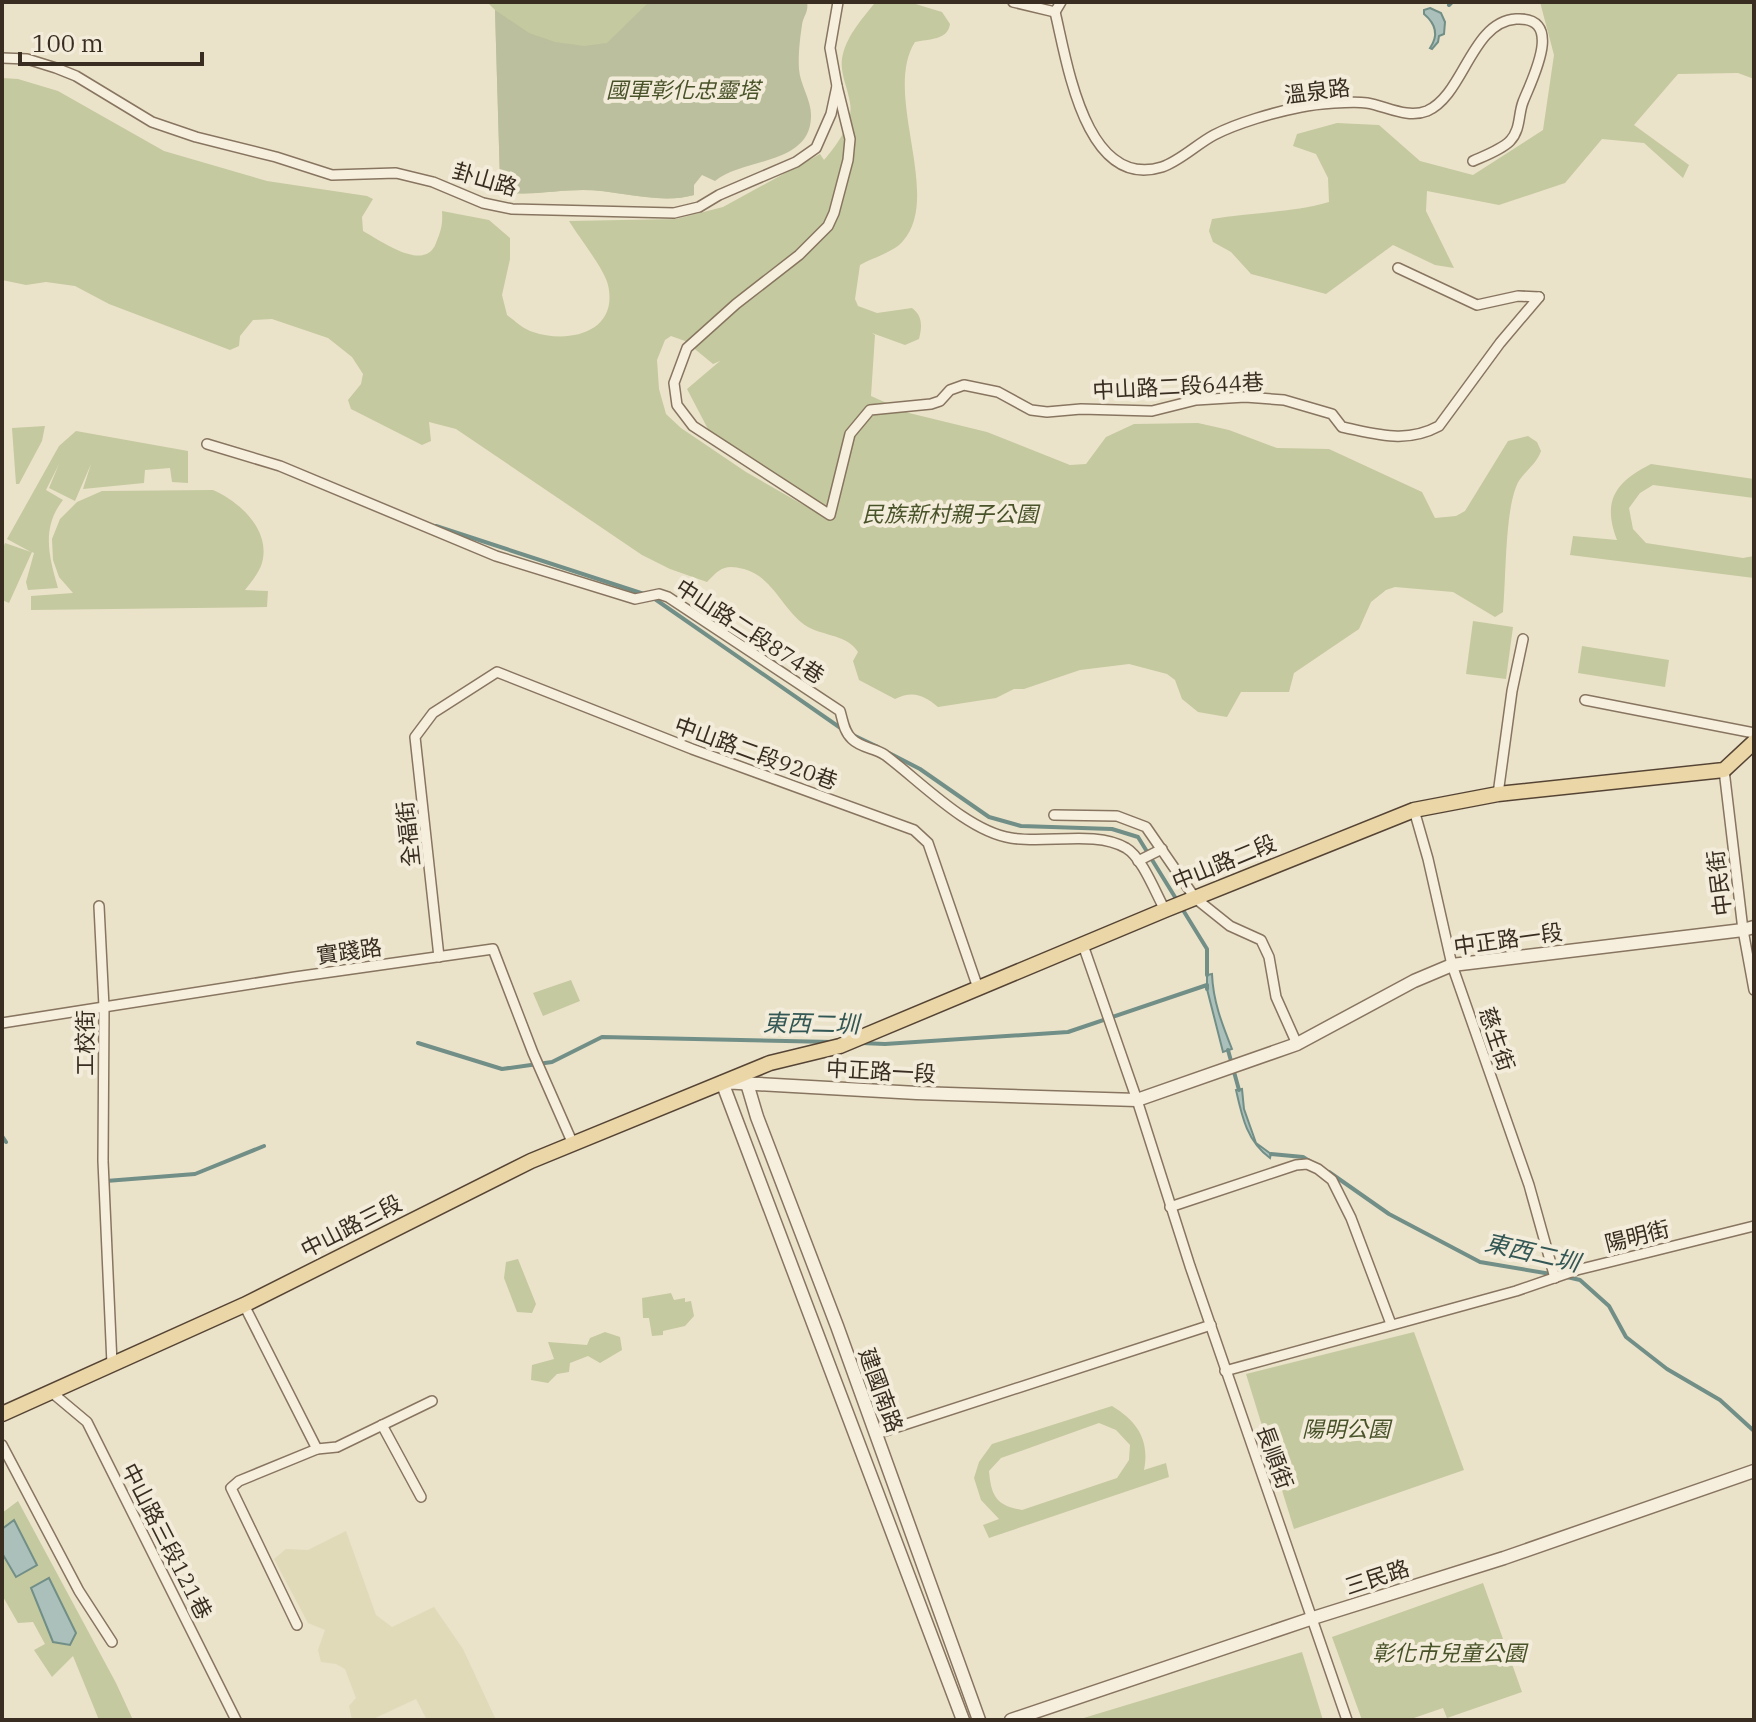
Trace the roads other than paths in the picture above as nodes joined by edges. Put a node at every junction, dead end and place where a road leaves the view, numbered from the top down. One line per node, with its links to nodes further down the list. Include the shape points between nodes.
1 (838, 2): 6 (street, 卦山路, via 830,48)
2 (1013, 2): 4 (street)
3 (1061, 2): 4 (street)
4 (1055, 12): 7 (street, 溫泉路, via 1081,114 1102,148 1116,162 1135,169 1162,167 1215,134 1302,107 1366,103 1404,113 1424,112 1441,102 1487,34 1517,19 1533,23 1542,34 1543,50 1521,108 1520,125 1509,142)
5 (2, 58): 6 (street, 卦山路, via 27,59 76,76 152,122 196,137 332,175 396,173 512,209 674,213 699,207 816,148)
6 (837, 86): 8 (street, 中山路二段644巷, via 850,139 828,226 687,348 674,383 677,405 693,426 830,515 850,434 870,410 931,404 964,385 1047,412 1152,411 1196,400 1245,397 1284,400 1332,414 1342,427 1393,438 1426,433 1439,426 1539,297 1477,305)
7 (1473, 161)
8 (1398, 268)
9 (207, 444): 20 (street, 中山路二段874巷, via 280,466 496,556 623,596 668,597 832,705 852,739 881,752 932,795 992,833 1114,843)
10 (1523, 639): 16 (street)
11 (1585, 700): 13 (street)
12 (433, 713): 26 (street, 全福街, via 415,737); 28 (street, 中山路二段920巷, via 497,672 914,830 928,843)
13 (1754, 733)
14 (1754, 742): 15 (main road)
15 (1724, 770): 16 (main road, 中山路二段); 24 (street, 中民街)
16 (1498, 794): 17 (main road, 中山路二段)
17 (1414, 810): 21 (main road, 中山路二段); 27 (street, 慈生街)
18 (1054, 815): 19 (street, via 1117,816 1146,827)
19 (1162, 849): 20 (street); 21 (street)
20 (1138, 861): 23 (street)
21 (1192, 900): 23 (main road, 中山路二段); 32 (street, via 1261,940 1276,997)
22 (99, 906): 30 (street, 工校街)
23 (1169, 908): 25 (main road, 中山路二段)
24 (1748, 928): 27 (street, 中正路一段); 29 (street, 中民街)
25 (1083, 945): 28 (main road, 中山路二段); 35 (street, 長順街)
26 (439, 957): 30 (street, 實踐路); 36 (street, 實踐路, via 493,949)
27 (1452, 965): 32 (street, 中正路一段); 39 (street, 慈生街, via 1529,1185)
28 (978, 988): 33 (main road, 中山路二段, via 840,1046 770,1063)
29 (1754, 990)
30 (104, 1007): 31 (street, 實踐路); 43 (street, 工校街)
31 (2, 1023)
32 (1297, 1044): 35 (street, 中正路一段)
33 (746, 1080): 34 (main road, 中山路二段); 35 (street, 中正路一段); 49 (street, 建國南路)
34 (722, 1082): 36 (main road, 中山路三段); 58 (street, 建國南路)
35 (1137, 1100): 37 (street, 長順街)
36 (573, 1144): 40 (main road, 中山路三段)
37 (1170, 1207): 41 (street, via 1307,1164 1318,1169 1332,1180 1351,1218); 42 (street, 長順街)
38 (1754, 1226): 39 (street, 陽明街)
39 (1555, 1278): 41 (street, 陽明街)
40 (244, 1305): 43 (main road, 中山路三段); 51 (street)
41 (1391, 1324): 44 (street, 陽明街)
42 (1211, 1325): 44 (street, 長順街); 49 (street)
43 (112, 1364): 45 (main road, 中山路三段)
44 (1225, 1371): 54 (street, 長順街)
45 (50, 1391): 47 (main road, 中山路三段); 57 (street, 中山路三段121巷, via 87,1422)
46 (432, 1401): 48 (street)
47 (2, 1414)
48 (382, 1425): 51 (street, via 337,1447); 53 (street)
49 (876, 1434): 59 (street, 建國南路)
50 (2, 1445): 56 (street)
51 (317, 1449): 55 (street, via 231,1488)
52 (1754, 1471): 54 (street, 三民路)
53 (421, 1497)
54 (1313, 1618): 60 (street, 三民路); 61 (street, 長順街)
55 (297, 1625)
56 (112, 1642)
57 (236, 1720)
58 (963, 1720)
59 (979, 1720)
60 (1011, 1720)
61 (1347, 1720)

